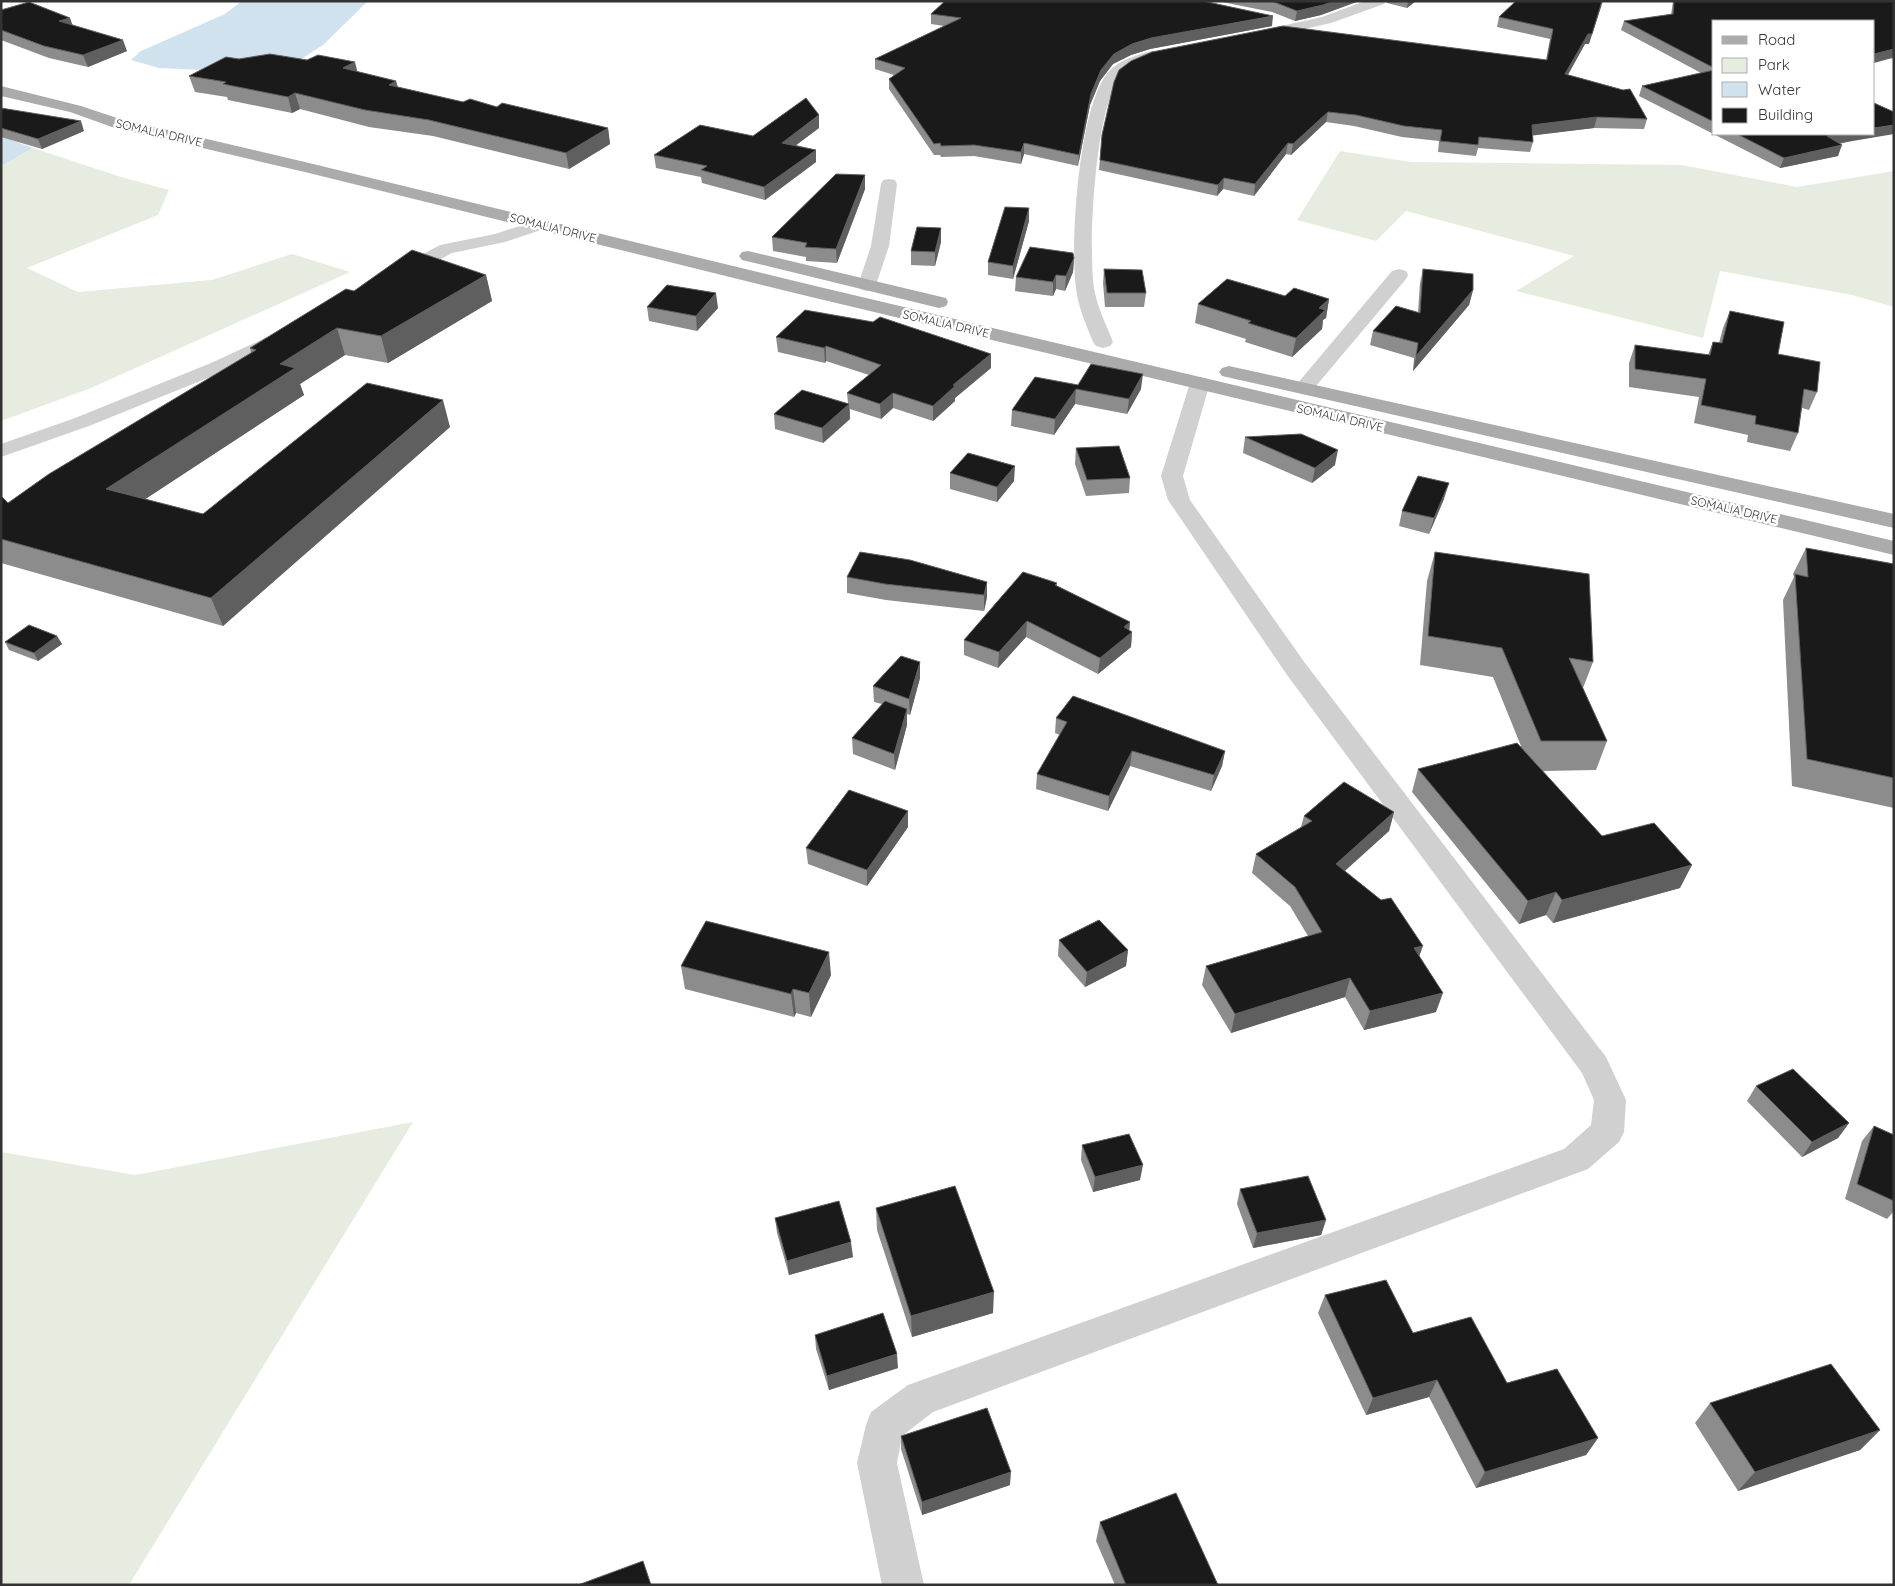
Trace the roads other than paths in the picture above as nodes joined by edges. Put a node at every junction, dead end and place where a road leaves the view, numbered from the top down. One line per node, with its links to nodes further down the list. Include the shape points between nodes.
1 (1379, 1): 3 (street, via 1326,20)
2 (1272, 18): 3 (street)
3 (1292, 27): 4 (street)
4 (1242, 38)
5 (1163, 53): 18 (street, via 1133,62 1111,77 1092,129 1084,220 1085,287 1090,311)
6 (1, 78): 10 (main road, SOMALIA DRIVE)
7 (1, 90): 9 (main road, SOMALIA DRIVE, via 112,122)
8 (889, 184): 14 (street, via 880,246)
9 (538, 225): 13 (street, via 499,238 446,249); 21 (main road, SOMALIA DRIVE)
10 (649, 233)
11 (732, 252): 14 (main road, SOMALIA DRIVE)
12 (1400, 275): 22 (street)
13 (386, 282)
14 (867, 285): 15 (main road, SOMALIA DRIVE)
15 (952, 305)
16 (302, 327): 23 (street, via 218,367)
17 (1084, 337): 18 (main road)
18 (1103, 342): 19 (main road)
19 (1122, 346)
20 (1140, 351): 22 (main road, SOMALIA DRIVE)
21 (1200, 383): 25 (main road, SOMALIA DRIVE); 26 (street, via 1172,476 1179,500 1296,669 1596,1066 1610,1100 1608,1132 1576,1159 921,1398 885,1425 877,1463)
22 (1304, 388): 24 (main road, SOMALIA DRIVE)
23 (1, 451)
24 (1894, 521)
25 (1894, 548)
26 (903, 1585)

